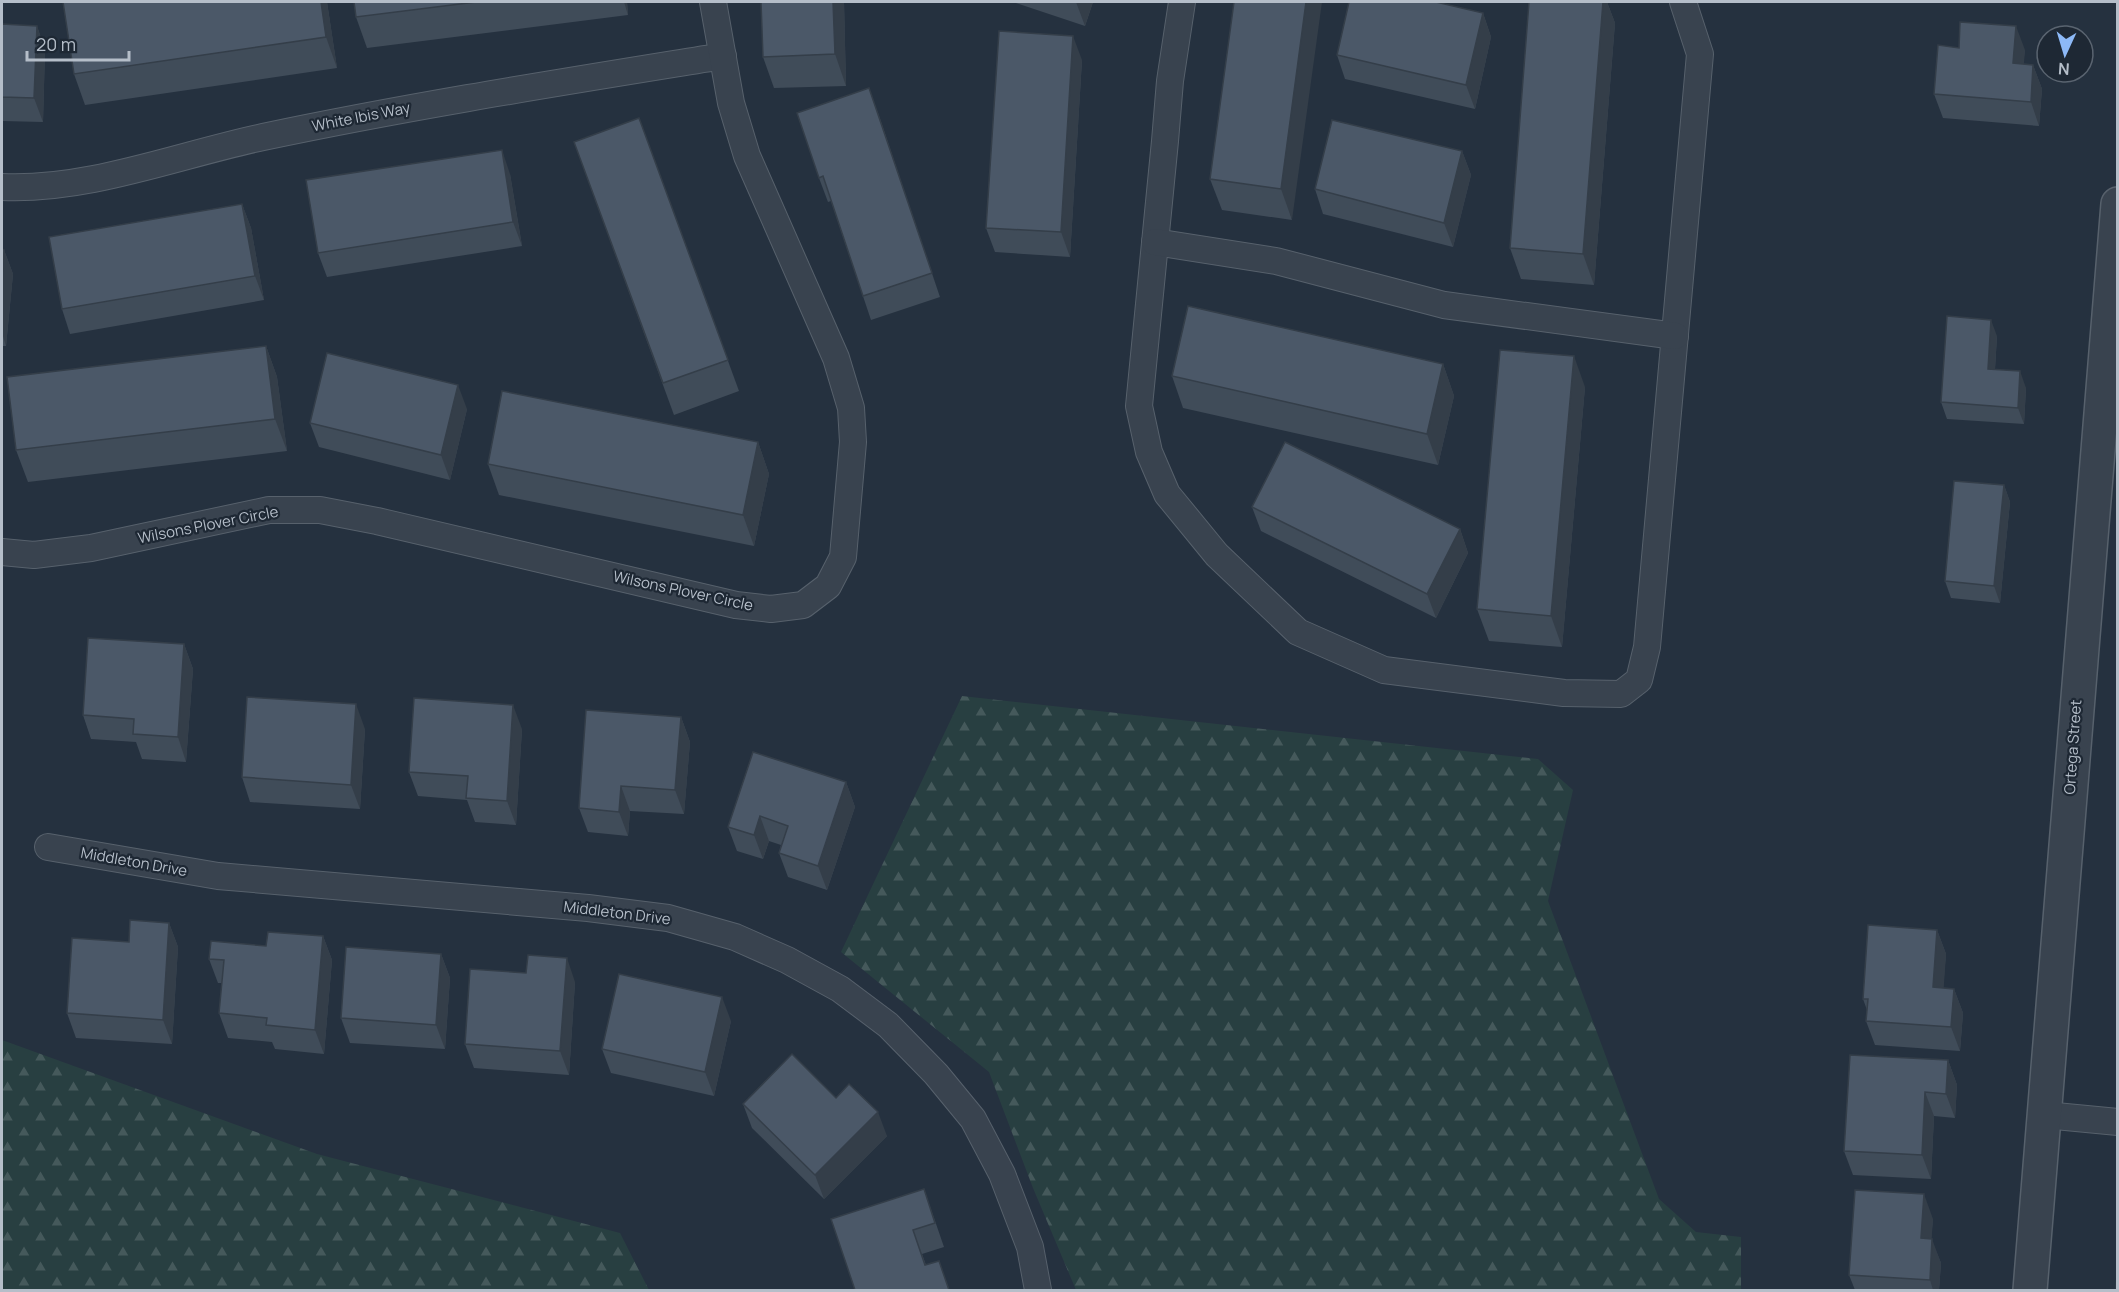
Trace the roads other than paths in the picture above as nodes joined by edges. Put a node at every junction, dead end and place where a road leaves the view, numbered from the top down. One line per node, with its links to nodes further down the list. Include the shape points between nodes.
1 (713, 2): 4 (street, Wilsons Plover Circle)
2 (1182, 2): 7 (street, via 1170,81)
3 (1683, 2): 8 (street, via 1700,54)
4 (723, 56): 5 (street, White Ibis Way, via 441,102 261,137 78,182); 10 (street, Wilsons Plover Circle, via 731,104 747,156 836,358 851,408 853,442 843,556 828,586 803,605 771,609 736,605 320,510 269,510 91,548 34,555)
5 (2, 187)
6 (2118, 204): 9 (street, Ortega Street)
7 (1155, 242): 8 (street, via 1276,261 1444,305); 8 (street, via 1139,406 1149,452 1167,494 1217,555 1298,632 1384,670 1564,693 1621,694 1639,680 1647,646)
8 (1675, 336)
9 (2108, 439): 12 (street, Ortega Street)
10 (2, 552)
11 (48, 847): 14 (street, Middleton Drive, via 218,876 668,918 735,937 787,960 840,989 888,1025 973,1119 1002,1174 1026,1236)
12 (2045, 1115): 13 (street); 15 (street, Ortega Street)
13 (2118, 1122)
14 (1038, 1290)
15 (2030, 1290)

